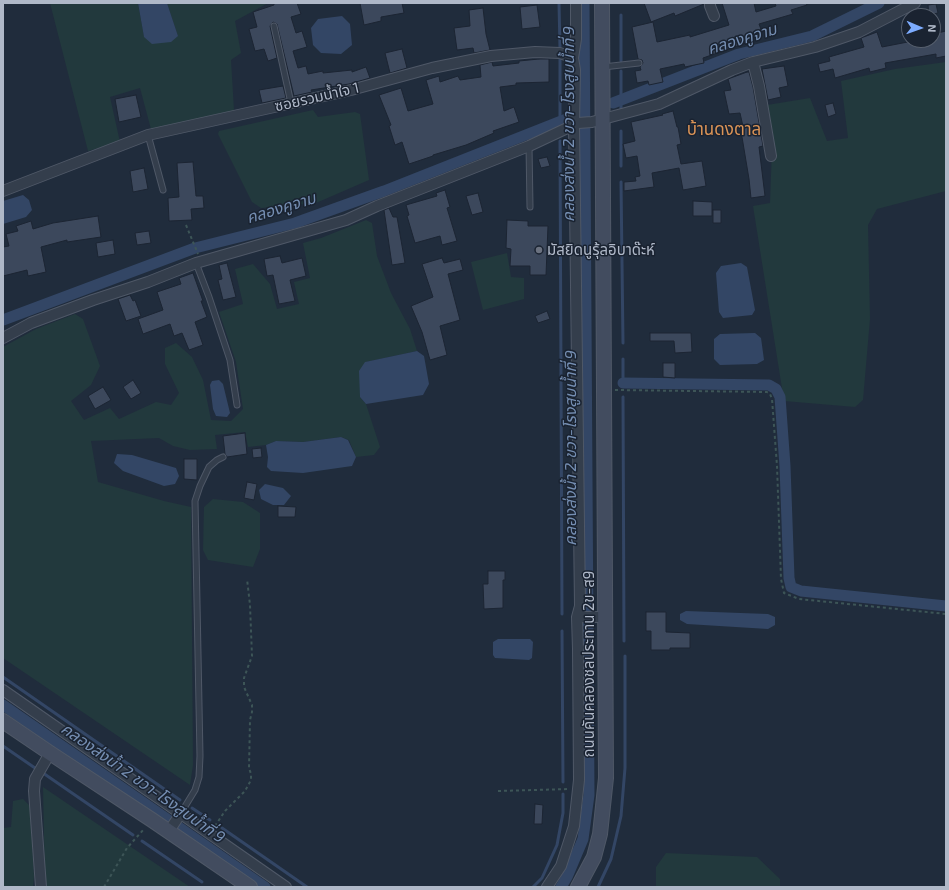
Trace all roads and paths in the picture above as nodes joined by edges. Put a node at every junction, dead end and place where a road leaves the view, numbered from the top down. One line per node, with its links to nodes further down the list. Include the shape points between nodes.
1 (576, 3): 7 (street)
2 (602, 3): 10 (street, ถนนคันคลองชลประทาน 2ข-ส9)
3 (710, 3): 5 (street)
4 (915, 3): 8 (street, via 859,32 815,47)
5 (714, 16)
6 (274, 26): 11 (lane)
7 (573, 58): 11 (street, ซอยรวมน้ำใจ 1, via 560,53 535,52 484,57); 13 (street)
8 (753, 62): 12 (street, via 659,104); 16 (street)
9 (639, 63): 10 (lane)
10 (602, 68): 12 (street, ถนนคันคลองชลประทาน 2ข-ส9)
11 (291, 103): 14 (street, ซอยรวมน้ำใจ 1)
12 (597, 121): 13 (street); 23 (street, ถนนคันคลองชลประทาน 2ข-ส9)
13 (576, 124): 15 (street); 28 (street)
14 (148, 134): 17 (lane); 18 (street, ซอยรวมน้ำใจ 1)
15 (529, 146): 19 (lane); 21 (street, via 346,220)
16 (771, 156)
17 (163, 190)
18 (3, 191)
19 (530, 207)
20 (186, 225): 21 (path)
21 (197, 258): 22 (street, via 148,282 31,323); 24 (lane, via 230,360)
22 (3, 338)
23 (604, 390): 27 (path, via 767,392 772,399 781,579 784,593 799,599); 29 (street, ถนนคันคลองชลประทาน 2ข-ส9)
24 (237, 405)
25 (223, 457): 35 (lane, via 209,467 195,501 199,777 195,790)
26 (247, 579): 38 (path, via 252,656 244,678 244,687 252,705 248,768 251,780)
27 (946, 614)
28 (579, 617): 29 (street); 33 (street)
29 (602, 617): 44 (street, ถนนคันคลองชลประทาน 2ข-ส9, via 606,778 604,804 594,857)
30 (3, 690): 35 (street)
31 (3, 720): 32 (street)
32 (50, 753): 36 (street); 40 (street, via 36,779 34,791)
33 (578, 788): 34 (path); 43 (street, via 574,826 561,866)
34 (498, 791)
35 (180, 813): 37 (street); 38 (street)
36 (152, 820): 37 (street); 41 (path, via 128,848)
37 (171, 829): 39 (street)
38 (210, 834): 42 (street)
39 (244, 885)
40 (41, 887)
41 (104, 887)
42 (286, 887)
43 (547, 887)
44 (578, 887)

